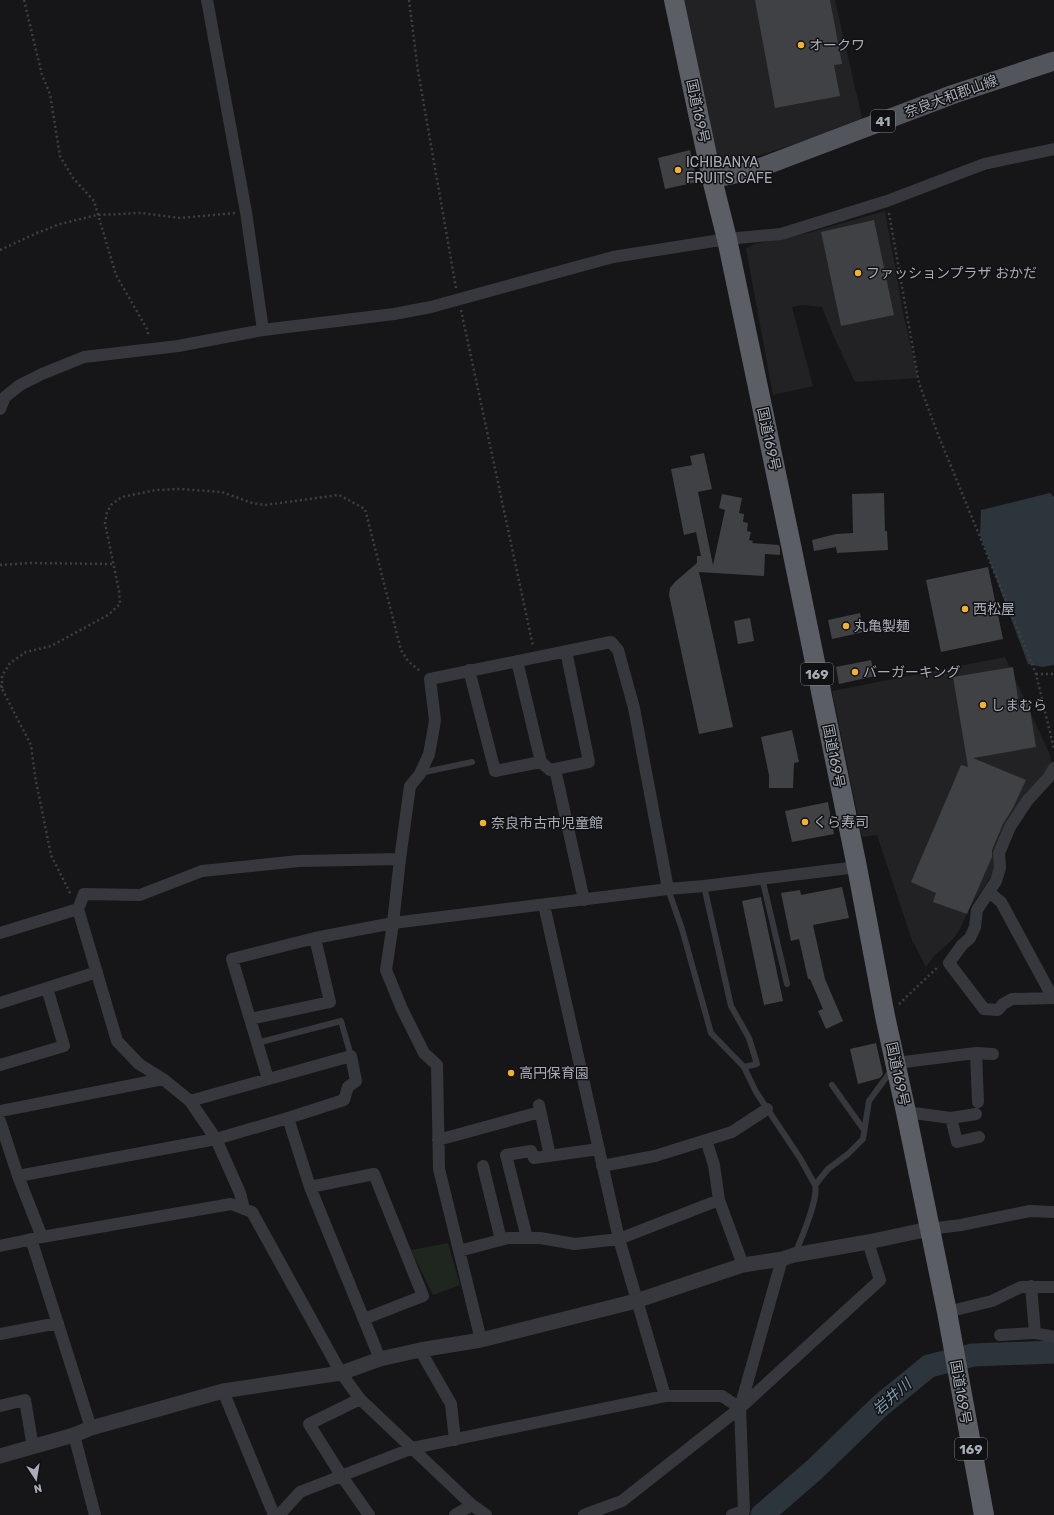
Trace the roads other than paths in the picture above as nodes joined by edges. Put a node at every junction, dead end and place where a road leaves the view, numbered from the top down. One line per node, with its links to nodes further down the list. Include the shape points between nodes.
1 (207, 0): 7 (street, via 246,212)
2 (674, 0): 5 (highway, 国道169号 / 169)
3 (1054, 60): 5 (main road, 奈良大和郡山線 / 41, via 954,94 754,170)
4 (1054, 149): 6 (street, via 984,164 887,201 781,234)
5 (712, 179): 6 (highway, 国道169号 / 169)
6 (727, 239): 7 (street, via 614,257 394,314); 18 (highway, 国道169号 / 169)
7 (263, 330): 8 (street, via 178,346 84,357 13,390 5,397)
8 (0, 409)
9 (566, 651): 10 (street); 15 (street, via 589,762); 21 (street, via 611,642 618,650 634,708)
10 (517, 661): 11 (street); 13 (street)
11 (469, 670): 13 (street, via 495,771); 16 (street, via 430,679 435,720 429,754)
12 (472, 762): 16 (lane)
13 (541, 762): 15 (street, via 550,770)
14 (1054, 768): 22 (street, via 1010,827 1000,853 1000,868 996,881)
15 (555, 769): 23 (street)
16 (420, 774): 17 (street, via 410,786)
17 (400, 859): 25 (street, via 299,861 202,872 140,895 84,894); 26 (street)
18 (856, 867): 19 (street); 39 (highway, 国道169号 / 169)
19 (762, 878): 20 (street); 30 (lane)
20 (704, 886): 21 (street); 41 (lane, via 731,1006 749,1038 757,1064)
21 (668, 890): 23 (street); 41 (lane, via 682,929 711,1033)
22 (989, 892): 32 (street, via 1001,902); 32 (street, via 977,910 975,927 970,938 948,963 984,1009 998,1010 1012,999)
23 (584, 900): 24 (street)
24 (544, 905): 26 (street); 57 (street)
25 (78, 909): 27 (street); 29 (street)
26 (393, 923): 28 (street); 55 (street, via 386,970 424,1053 437,1065)
27 (0, 933)
28 (315, 938): 34 (street, via 330,1002); 34 (street, via 232,959)
29 (97, 972): 31 (street); 42 (street, via 117,1041 139,1064)
30 (787, 984)
31 (47, 988): 33 (street); 40 (street, via 64,1046)
32 (1054, 998)
33 (0, 1003)
34 (250, 1019): 35 (street)
35 (256, 1044): 38 (lane, via 342,1021); 43 (street)
36 (976, 1053): 37 (street); 39 (street); 50 (street, via 977,1108)
37 (993, 1054)
38 (351, 1056): 43 (street); 49 (street, via 356,1081 348,1087 344,1100)
39 (896, 1063): 48 (highway, 国道169号 / 169); 52 (lane, via 869,1101)
40 (0, 1065)
41 (744, 1067): 46 (lane)
42 (163, 1079): 45 (street); 47 (street)
43 (268, 1079): 45 (street)
44 (832, 1085): 52 (lane)
45 (190, 1101): 54 (street)
46 (767, 1109): 56 (street, via 732,1132); 62 (lane)
47 (0, 1111)
48 (906, 1112): 50 (street); 67 (highway, 国道169号 / 169)
49 (288, 1118): 54 (street); 63 (street)
50 (951, 1118): 53 (street, via 957,1142)
51 (0, 1121): 61 (street)
52 (864, 1130): 62 (lane, via 863,1139 828,1169)
53 (979, 1137)
54 (216, 1139): 61 (street); 65 (street)
55 (438, 1140): 58 (street, via 539,1109); 74 (street, via 439,1169)
56 (706, 1140): 60 (street, via 655,1156); 64 (street, via 714,1165)
57 (599, 1149): 58 (street); 60 (street)
58 (550, 1156): 69 (street, via 534,1158 531,1151 506,1155)
59 (483, 1166): 71 (street)
60 (602, 1166): 70 (street)
61 (18, 1176): 68 (street)
62 (815, 1185): 75 (lane, via 809,1217)
63 (310, 1187): 81 (street); 81 (street, via 374,1174 423,1296)
64 (719, 1200): 70 (street); 76 (street)
65 (244, 1208): 68 (street, via 231,1204); 90 (street, via 252,1212)
66 (1054, 1212): 67 (street, via 1030,1211)
67 (929, 1229): 72 (street); 80 (highway, 国道169号 / 169)
68 (37, 1238): 73 (street); 82 (street)
69 (527, 1238): 70 (street, via 575,1244); 71 (street)
70 (619, 1239): 79 (street)
71 (501, 1240): 74 (street)
72 (868, 1242): 75 (street); 95 (street, via 880,1280)
73 (0, 1246)
74 (459, 1251): 87 (street)
75 (788, 1257): 76 (street); 95 (street)
76 (744, 1265): 79 (street)
77 (1032, 1286): 78 (street); 80 (street, via 1021,1287 992,1302); 83 (street)
78 (1054, 1287)
79 (636, 1301): 87 (street); 92 (street)
80 (947, 1312): 113 (highway, 国道169号 / 169)
81 (364, 1319): 89 (street)
82 (58, 1323): 84 (street); 96 (street)
83 (1035, 1333): 85 (street); 86 (street)
84 (0, 1334)
85 (1000, 1335)
86 (1054, 1337)
87 (481, 1340): 88 (street)
88 (420, 1350): 89 (street); 98 (street, via 451,1404)
89 (380, 1360): 90 (street)
90 (341, 1373): 91 (street); 93 (street)
91 (224, 1391): 96 (street); 106 (street)
92 (665, 1396): 95 (street, via 722,1396); 98 (street)
93 (360, 1399): 100 (street); 102 (street, via 309,1424)
94 (0, 1406): 99 (street, via 25,1400)
95 (740, 1408): 104 (street); 111 (street, via 622,1501)
96 (91, 1428): 97 (street)
97 (74, 1435): 99 (street); 105 (street)
98 (455, 1440): 100 (street)
99 (33, 1447): 101 (street)
100 (413, 1448): 102 (street); 103 (street)
101 (0, 1456)
102 (341, 1475): 107 (street, via 300,1492); 108 (street)
103 (472, 1504): 109 (street); 110 (street)
104 (747, 1513): 112 (street)
105 (95, 1515)
106 (274, 1515)
107 (279, 1515)
108 (369, 1515)
109 (455, 1515)
110 (486, 1515)
111 (584, 1515)
112 (732, 1515)
113 (984, 1515)

